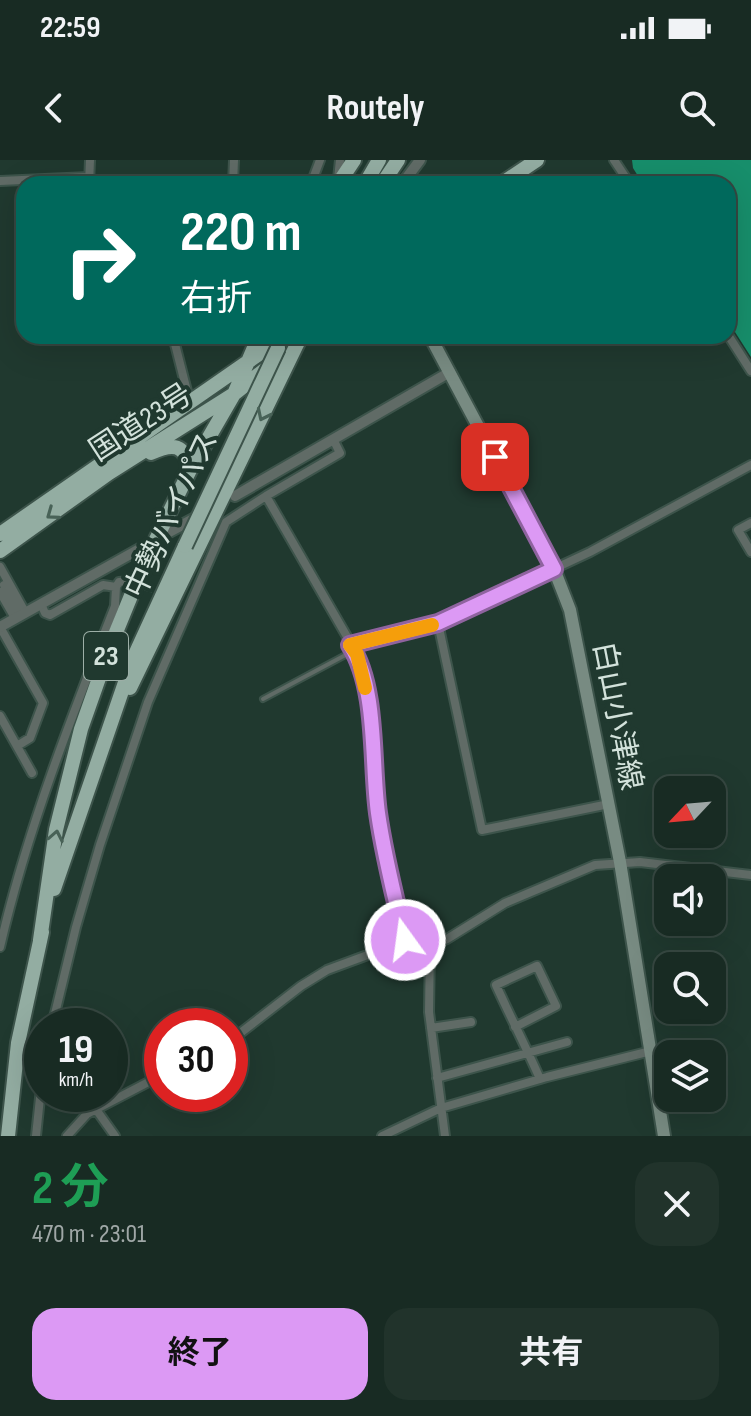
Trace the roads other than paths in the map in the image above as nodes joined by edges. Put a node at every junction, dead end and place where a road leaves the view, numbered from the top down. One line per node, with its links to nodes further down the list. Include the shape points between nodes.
1 (537, 160): 2 (highway)
2 (515, 176)
3 (175, 344): 17 (street)
4 (253, 344): 15 (highway, 23)
5 (256, 344): 12 (highway, 23)
6 (284, 344): 12 (highway, 国道23号 / 23)
7 (288, 344): 16 (highway, 国道23号 / 23)
8 (292, 344): 45 (highway, 中勢バイパス / 23, bridge, via 185,546 133,659)
9 (292, 344): 45 (highway, 23, one-way to 45)
10 (434, 344): 14 (main road, 白山小津線)
11 (734, 344): 13 (street)
12 (249, 362): 15 (highway, 国道23号 / 23); 16 (highway, 23)
13 (751, 371)
14 (450, 372): 18 (street); 32 (main road, 白山小津線)
15 (205, 393): 17 (highway, 国道23号 / 23)
16 (234, 394): 20 (highway, 23); 21 (highway, 国道23号 / 23)
17 (190, 403): 27 (highway, 国道23号 / 23)
18 (333, 439): 22 (street); 23 (street, via 340,453)
19 (751, 465): 32 (street)
20 (190, 470): 21 (highway, via 185,453 167,446); 51 (highway, 23, one-way to 20, via 54,840 81,729 144,564)
21 (109, 473): 29 (highway, 国道23号 / 23, one-way to 29)
22 (235, 496)
23 (266, 496): 37 (street, via 226,522); 42 (street)
24 (205, 513): 26 (street)
25 (751, 523): 30 (street, via 738,530)
26 (169, 532)
27 (0, 534)
28 (143, 547): 38 (street)
29 (0, 551)
30 (751, 552)
31 (0, 567): 39 (street)
32 (554, 569): 40 (street); 48 (main road, 白山小津線, via 570,610)
33 (130, 581): 34 (street)
34 (116, 587): 38 (street, via 103,585 50,615); 54 (street, via 115,606 34,822)
35 (2, 588): 39 (street)
36 (179, 599): 37 (street)
37 (190, 602): 55 (street, via 148,702 100,845)
38 (41, 604): 39 (street)
39 (20, 615): 41 (street)
40 (438, 623): 42 (street); 48 (street, via 482,830)
41 (0, 627): 46 (street, via 43,703 30,738)
42 (352, 647): 43 (lane); 52 (street, via 373,728 378,811)
43 (263, 699)
44 (0, 716): 46 (street)
45 (103, 742): 51 (highway, 中勢バイパス / 23)
46 (17, 746): 47 (street)
47 (32, 773)
48 (609, 804): 49 (main road, 白山小津線)
49 (620, 862): 50 (street); 53 (street, via 555,880); 61 (main road, 白山小津線)
50 (751, 875)
51 (40, 940): 69 (highway, 中勢バイパス / 23, via 18,1043)
52 (408, 945): 53 (street); 57 (street, via 327,970)
53 (430, 946): 59 (street)
54 (0, 947)
55 (56, 1008)
56 (471, 1022): 59 (street)
57 (248, 1027)
58 (515, 1027): 58 (street, via 496,985 537,966 556,1006); 62 (street)
59 (431, 1028): 63 (street)
60 (567, 1042): 62 (street)
61 (651, 1051): 64 (street); 75 (main road, 白山小津線)
62 (528, 1053): 63 (street); 64 (street)
63 (437, 1078): 65 (street)
64 (540, 1079): 65 (street)
65 (441, 1108): 73 (street); 74 (street)
66 (39, 1112): 70 (street)
67 (91, 1112): 71 (street)
68 (98, 1112): 72 (street)
69 (8, 1130)
70 (36, 1136)
71 (67, 1136)
72 (115, 1136)
73 (382, 1136)
74 (445, 1136)
75 (664, 1136)

